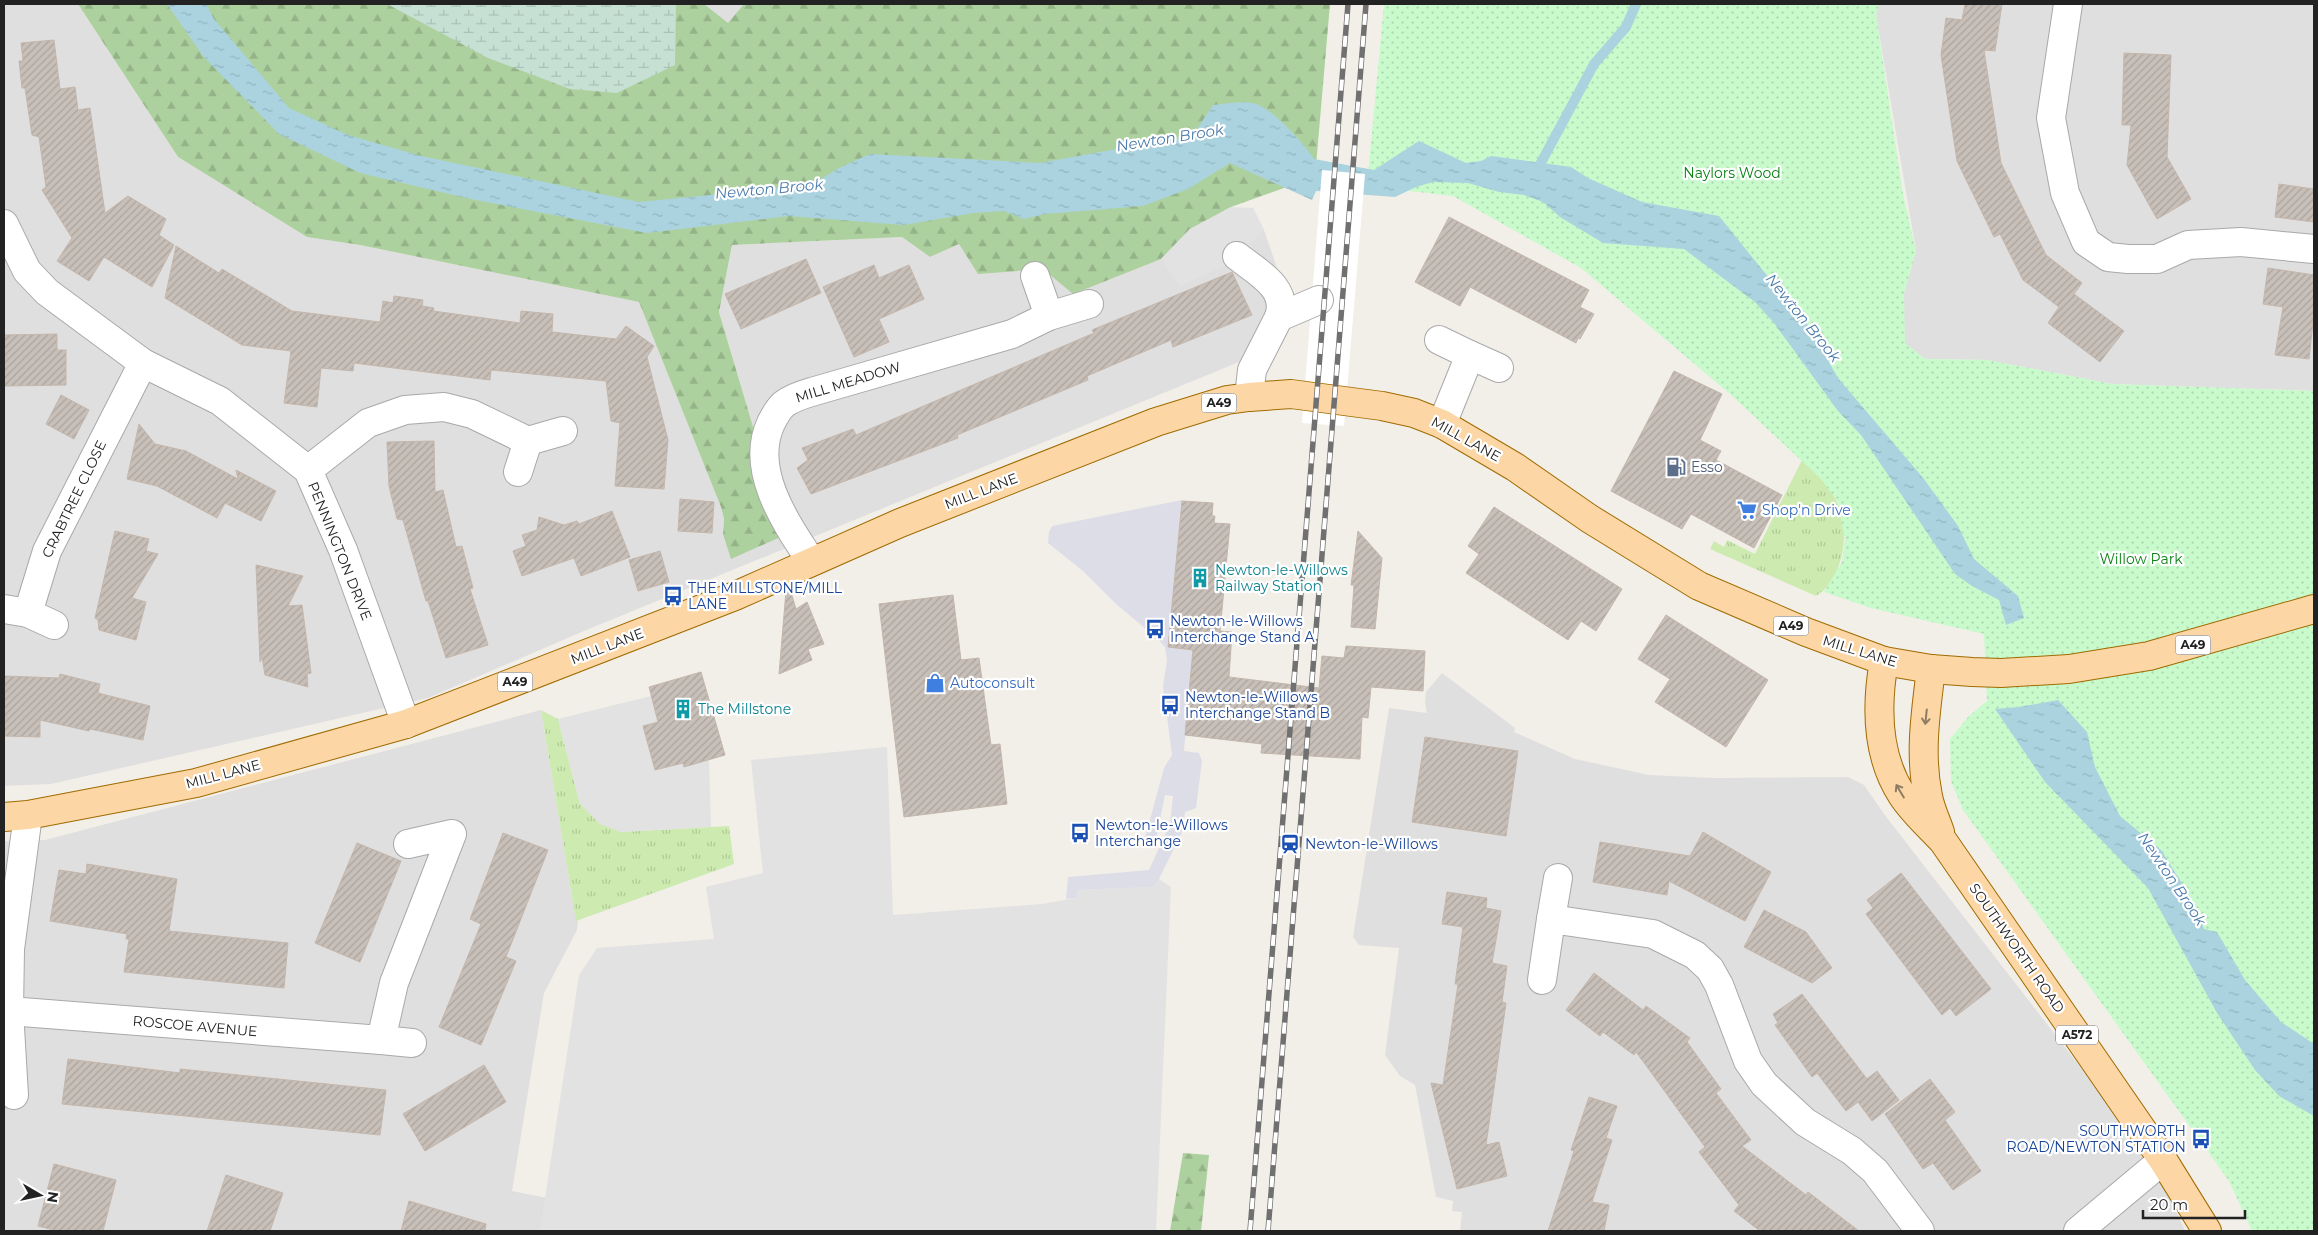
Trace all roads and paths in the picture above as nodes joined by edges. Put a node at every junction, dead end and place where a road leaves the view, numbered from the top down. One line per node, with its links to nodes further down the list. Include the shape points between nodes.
1 (2067, 4): 3 (street, via 2051,118 2065,193 2086,242 2108,257 2128,259 2157,259 2197,244 2241,242)
2 (4, 224): 12 (street, PENNINGTON DRIVE, via 27,271 47,292)
3 (2314, 249)
4 (1237, 256): 8 (street, via 1275,287 1282,299)
5 (1035, 276): 9 (street)
6 (1319, 300): 8 (street)
7 (1089, 304): 9 (street, MILL MEADOW)
8 (1280, 313): 14 (street, via 1252,370)
9 (1049, 316): 20 (street, MILL MEADOW, via 1012,334 793,398 782,405 766,433 765,467 776,499)
10 (1439, 340): 11 (street)
11 (1470, 355): 13 (street); 15 (street)
12 (143, 363): 18 (street, PENNINGTON DRIVE, via 220,401); 22 (street, CRABTREE CLOSE)
13 (1499, 368)
14 (1249, 397): 15 (main road, MILL LANE / A49, via 1291,394 1382,406); 20 (main road, MILL LANE / A49, via 1227,400 1156,422 900,523)
15 (1442, 424): 24 (main road, MILL LANE / A49, via 1515,467 1590,520 1699,586)
16 (562, 432): 17 (street)
17 (528, 441): 18 (street, via 472,414 444,407 405,410 368,423); 19 (street)
18 (308, 470): 26 (street, PENNINGTON DRIVE, via 343,550)
19 (518, 472)
20 (811, 562): 26 (main road, MILL LANE / A49, via 735,596)
21 (2314, 609): 25 (main road, A49, via 2149,656 2069,669 2001,673)
22 (16, 611): 23 (street, CRABTREE CLOSE)
23 (54, 625)
24 (1884, 661): 25 (main road, MILL LANE / A49); 28 (main road, SOUTHWORTH ROAD / A572, one-way to 24, via 1902,796 1884,756 1879,710)
25 (1932, 669): 28 (main road, SOUTHWORTH ROAD / A572, one-way to 28, via 1923,742 1924,763 1928,798)
26 (406, 724): 27 (main road, MILL LANE / A49, via 196,782)
27 (16, 816): 33 (street)
28 (1943, 841): 37 (main road, SOUTHWORTH ROAD / A572)
29 (408, 844): 34 (street, via 462,831 394,983)
30 (1558, 878): 31 (street)
31 (1551, 919): 32 (street); 38 (street, via 1653,934 1695,955 1710,969 1719,985 1748,1061 1764,1084 1805,1122 1852,1151 1875,1171)
32 (1542, 980)
33 (9, 1011): 34 (street, ROSCOE AVENUE); 36 (street)
34 (381, 1040): 35 (street, ROSCOE AVENUE)
35 (412, 1043)
36 (14, 1095)
37 (2163, 1160): 39 (street); 40 (main road, SOUTHWORTH ROAD / A572)
38 (1920, 1231)
39 (2078, 1231)
40 (2207, 1231)

